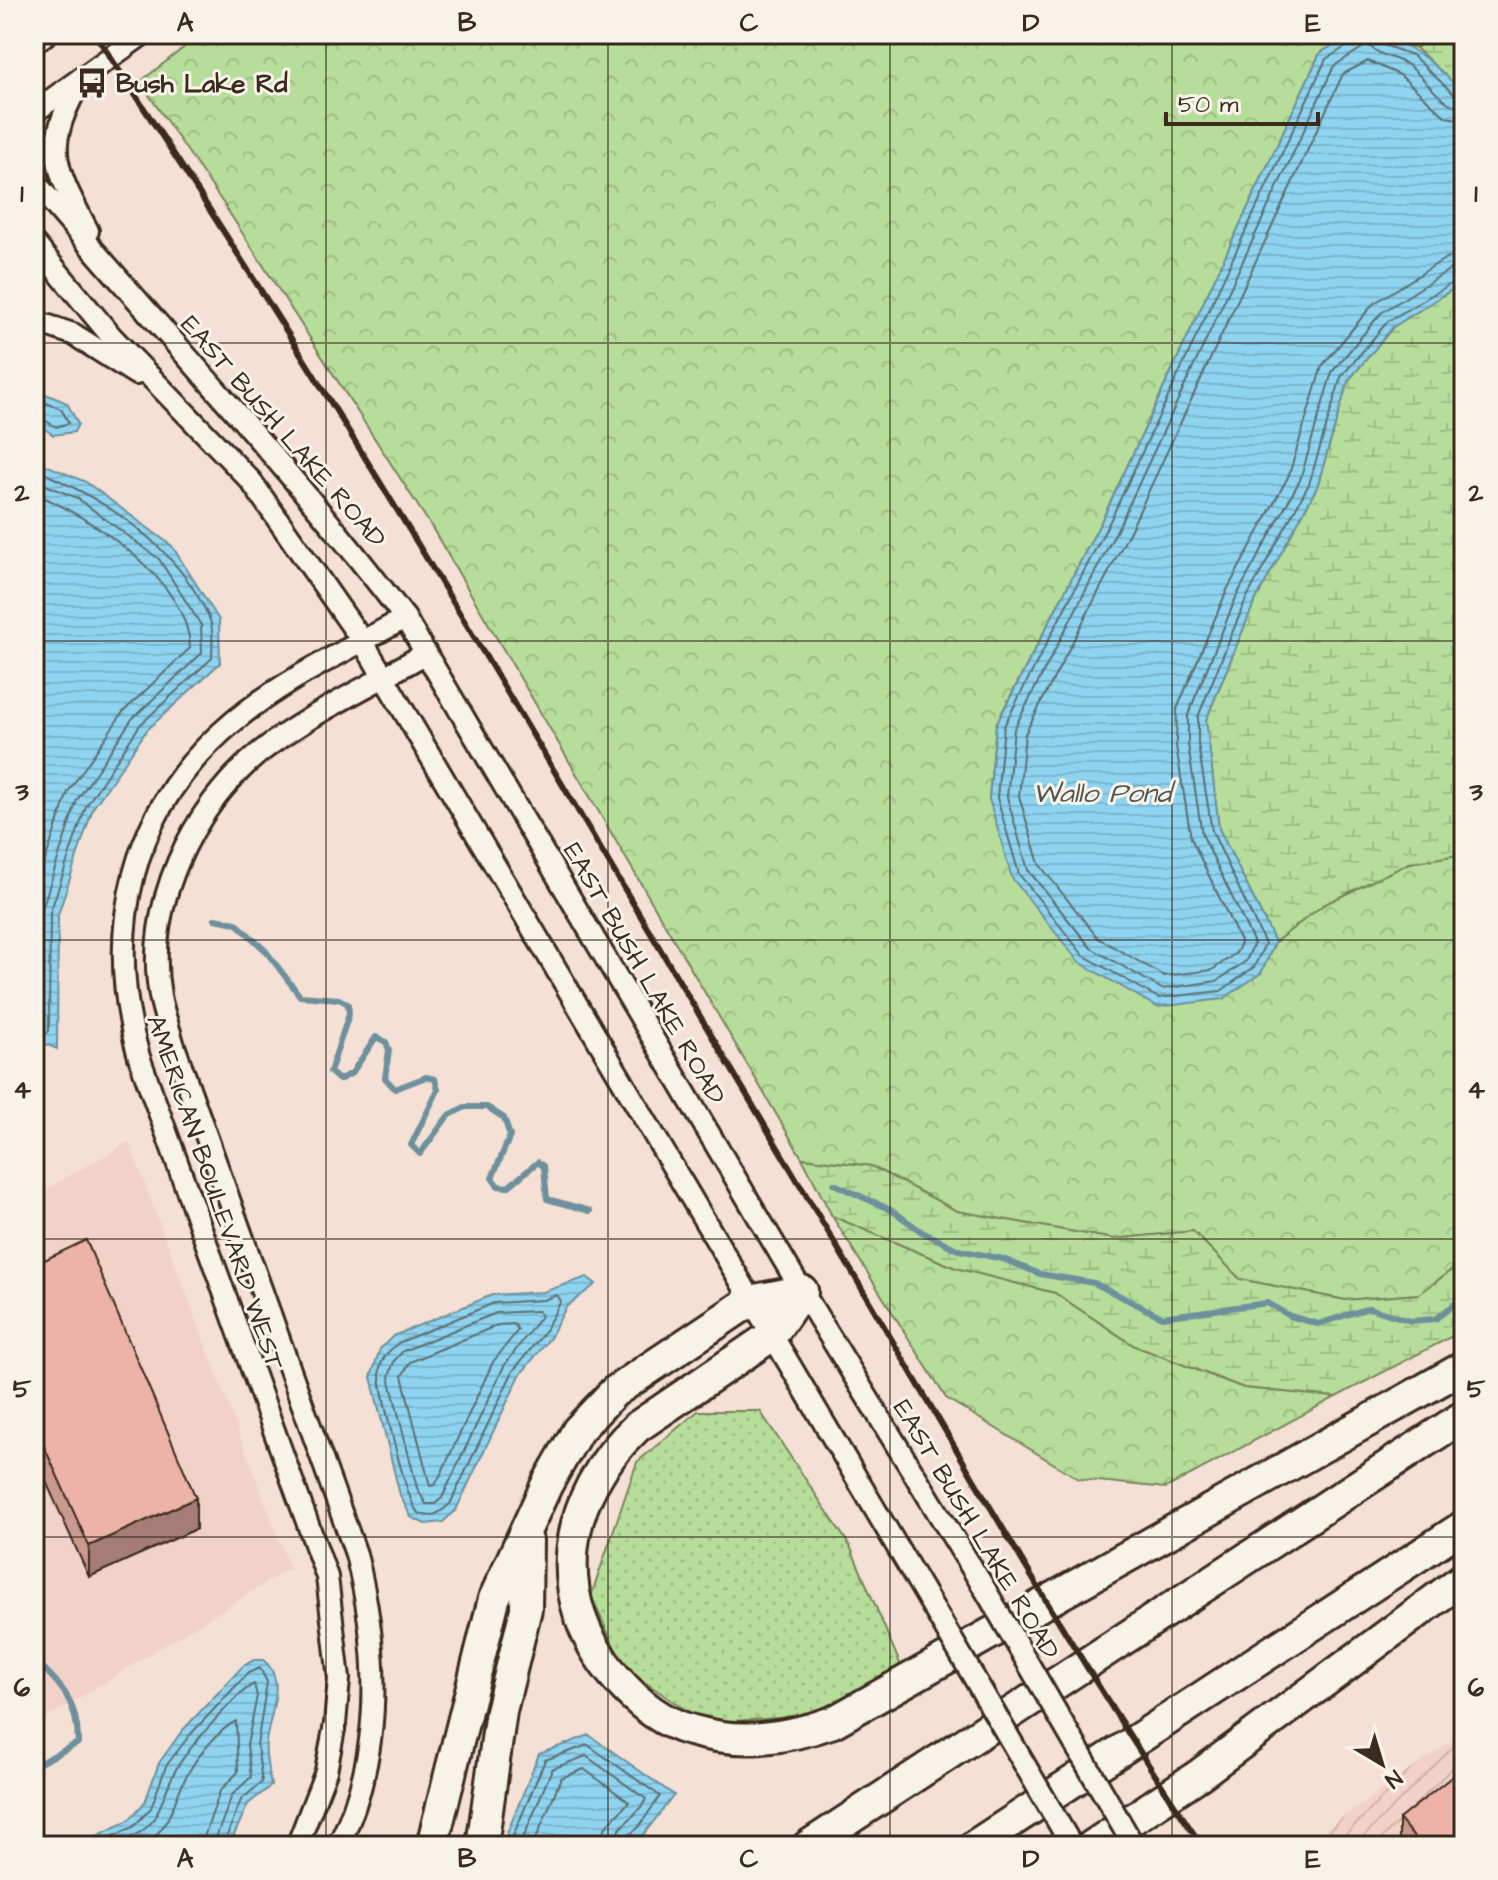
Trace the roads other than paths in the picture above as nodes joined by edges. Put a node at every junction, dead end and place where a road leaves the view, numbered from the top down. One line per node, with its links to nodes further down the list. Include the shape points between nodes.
1 (46, 34): 3 (street)
2 (143, 34): 4 (street)
3 (34, 43)
4 (83, 76): 5 (street); 8 (street, via 60,117 58,163 63,184)
5 (34, 112)
6 (34, 181): 8 (street, EAST BUSH LAKE ROAD)
7 (34, 243): 10 (street)
8 (104, 263): 11 (street, EAST BUSH LAKE ROAD, via 239,414)
9 (34, 321): 10 (street, via 73,334)
10 (156, 386): 12 (street, via 251,481)
11 (405, 618): 12 (street, AMERICAN BOULEVARD WEST); 13 (street, EAST BUSH LAKE ROAD)
12 (363, 642): 14 (street); 23 (street, AMERICAN BOULEVARD WEST, via 234,721 173,788 150,828 134,872 124,915 121,966 126,1013 139,1057 327,1577 339,1679 335,1724 326,1771)
13 (426, 653): 14 (street, AMERICAN BOULEVARD WEST); 15 (street, EAST BUSH LAKE ROAD)
14 (383, 679): 16 (street); 24 (street, AMERICAN BOULEVARD WEST, via 293,730 229,781 184,848 167,896 158,954 160,995 173,1043 367,1597 375,1691 370,1738 361,1783)
15 (802, 1291): 16 (highway); 17 (highway); 31 (street, EAST BUSH LAKE ROAD, bridge)
16 (750, 1301): 17 (street); 21 (highway, via 614,1392 578,1430)
17 (771, 1336): 18 (highway, via 619,1443 583,1502 571,1554 573,1598 585,1632 607,1667 660,1717 722,1738 795,1736 833,1722); 29 (street, bridge)
18 (1464, 1367)
19 (1464, 1416): 27 (highway)
20 (1464, 1526): 28 (highway)
21 (528, 1531): 25 (highway, via 494,1599); 26 (highway, via 526,1609 501,1711)
22 (1464, 1578): 30 (highway, via 1199,1775)
23 (297, 1846)
24 (338, 1846)
25 (432, 1846)
26 (482, 1846)
27 (808, 1846)
28 (974, 1846)
29 (1072, 1846)
30 (1092, 1846)
31 (1134, 1846)

